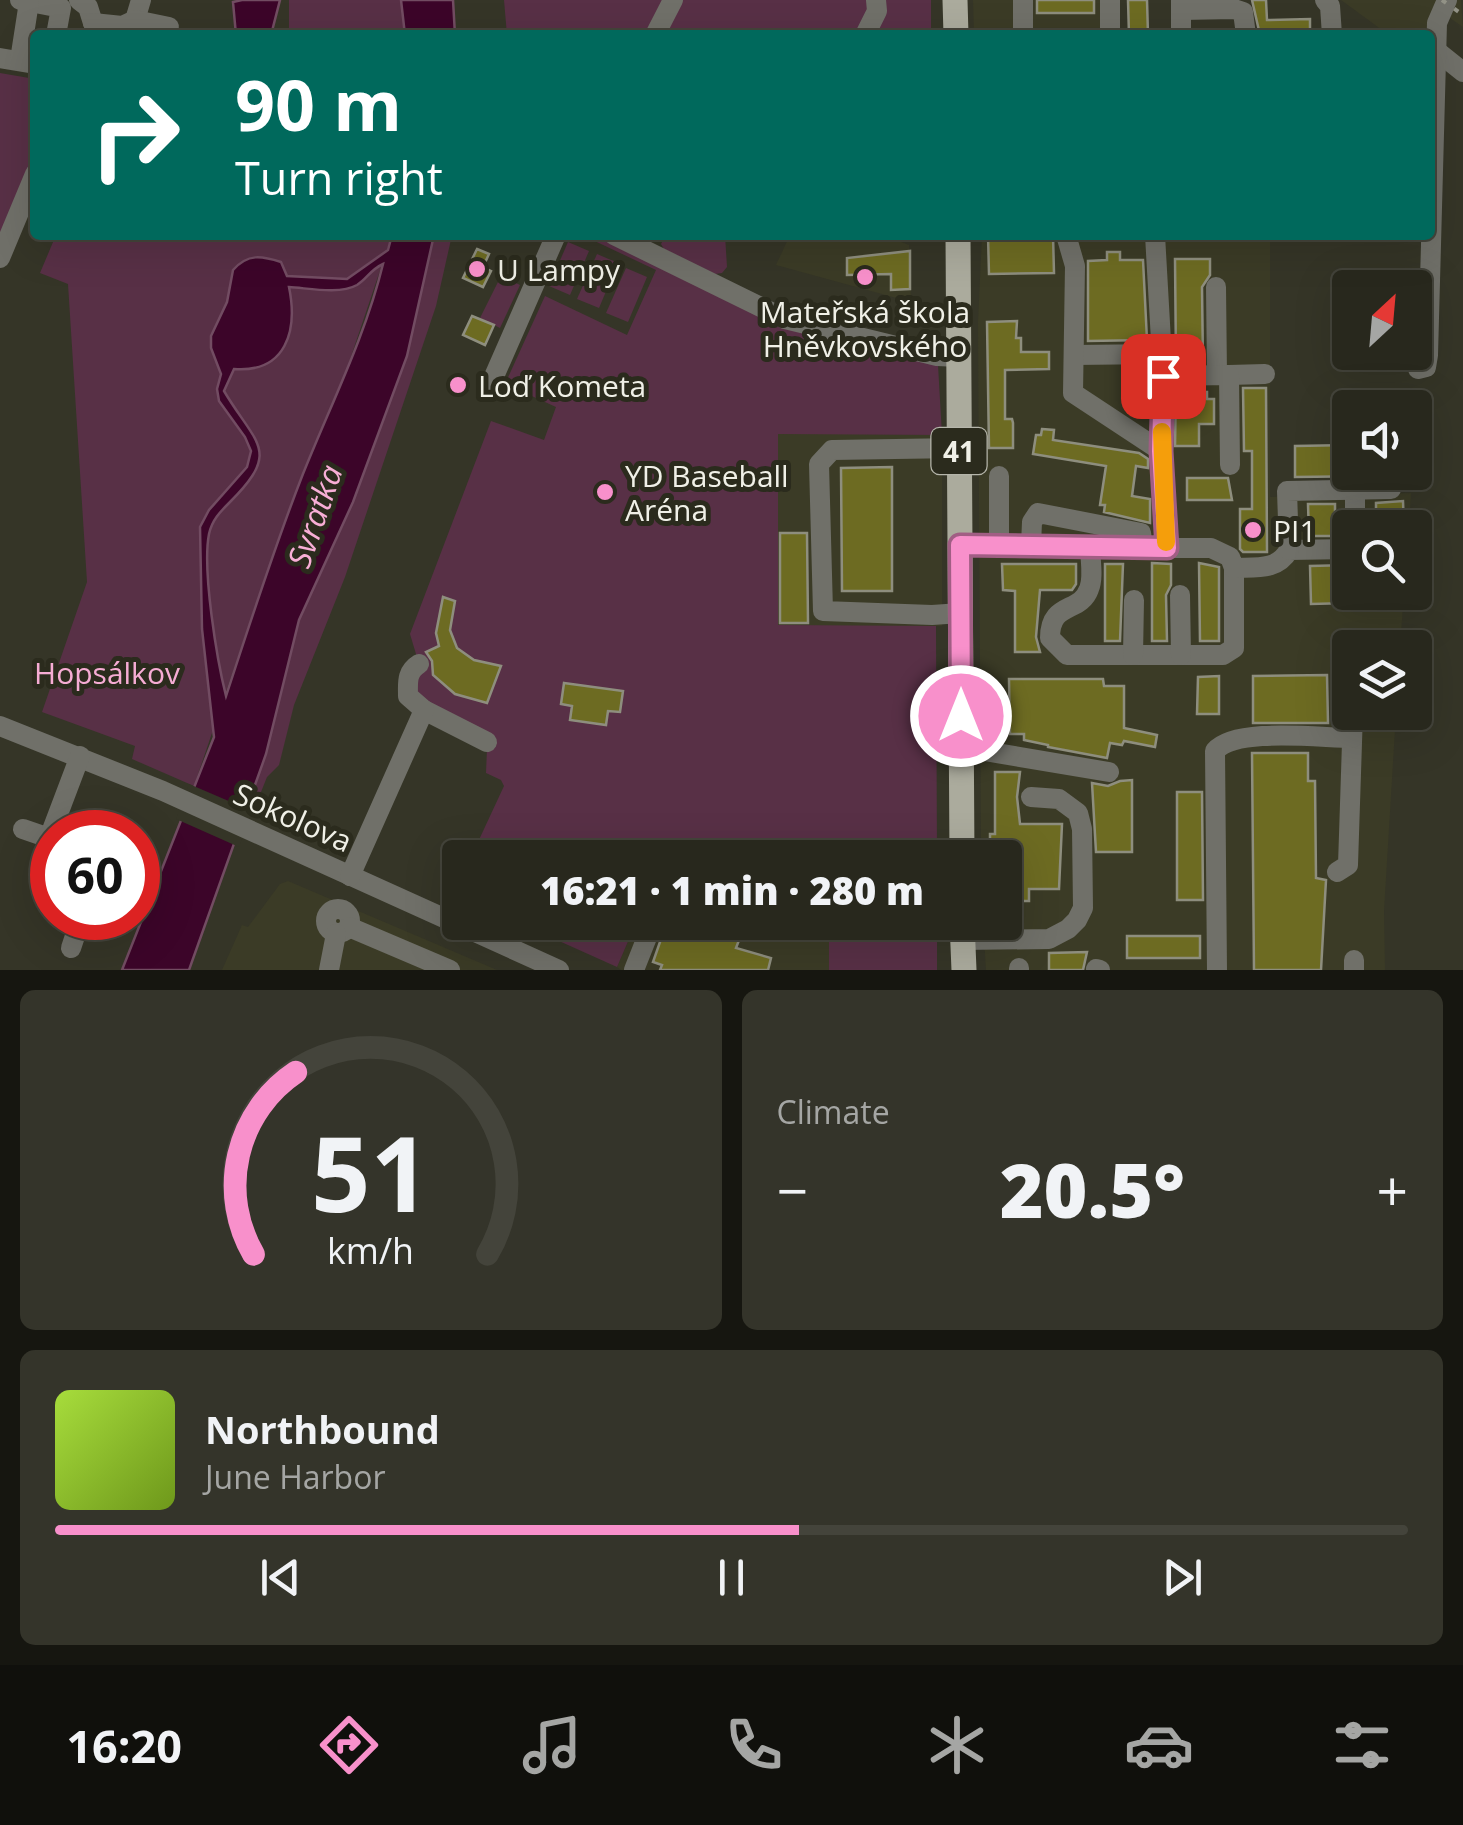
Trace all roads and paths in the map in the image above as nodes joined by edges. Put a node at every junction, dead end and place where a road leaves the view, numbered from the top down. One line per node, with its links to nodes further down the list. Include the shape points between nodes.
1 (79, 0): 13 (street, via 88,8)
2 (673, 0): 15 (street)
3 (876, 0): 16 (street)
4 (955, 0): 17 (main road)
5 (1023, 0): 18 (street)
6 (1110, 0): 19 (street)
7 (1325, 0): 21 (street)
8 (1446, 0): 22 (street, via 1438,19)
9 (25, 1): 14 (street, via 61,8); 23 (street)
10 (1181, 5): 20 (street, via 1243,12)
11 (138, 10): 12 (street); 13 (street, via 122,26)
12 (168, 27)
13 (91, 29)
14 (57, 30)
15 (658, 30)
16 (867, 30)
17 (956, 30)
18 (1023, 30)
19 (1110, 30)
20 (1245, 30)
21 (1332, 30)
22 (1438, 52): 24 (street); 25 (street)
23 (18, 61)
24 (1463, 72)
25 (1435, 143)
26 (30, 186): 33 (street)
27 (554, 240): 42 (street)
28 (624, 240): 38 (street, via 785,319)
29 (958, 240): 38 (main road, 41)
30 (1068, 240): 37 (street, via 1076,266)
31 (1157, 240): 36 (street, via 1166,274)
32 (1432, 240): 34 (street)
33 (0, 258)
34 (1431, 270)
35 (1216, 287): 40 (street)
36 (1162, 354): 37 (street); 41 (street)
37 (1074, 355): 44 (street, via 1073,394)
38 (958, 356): 43 (main road, 41)
39 (1265, 374): 40 (street)
40 (1223, 375): 41 (street); 45 (street)
41 (1163, 376): 44 (street)
42 (492, 381)
43 (959, 448): 49 (main road, 41); 60 (street, via 832,450 819,464 823,611)
44 (1161, 451): 54 (street)
45 (1230, 465)
46 (998, 476): 50 (street)
47 (1355, 490): 48 (street); 56 (street, via 1287,491)
48 (1354, 510)
49 (960, 545): 50 (street); 60 (main road, 41)
50 (999, 545): 51 (street)
51 (1031, 545): 52 (street); 53 (street, via 1038,512 1142,533)
52 (1090, 546): 53 (street); 61 (street, via 1090,588 1054,616 1050,638 1067,655)
53 (1143, 547): 54 (street)
54 (1167, 548): 57 (street, via 1210,548 1230,557)
55 (1332, 549): 56 (street)
56 (1288, 550): 57 (street, via 1273,566)
57 (1234, 568): 62 (street, via 1234,648 1223,655)
58 (1180, 595): 62 (street)
59 (1134, 600): 61 (street)
60 (960, 613): 69 (main road, 41)
61 (1133, 655): 62 (street)
62 (1180, 655)
63 (419, 664): 64 (street, via 408,676 408,696)
64 (424, 710): 68 (street); 78 (street)
65 (0, 726): 70 (street, Sokolova)
66 (1352, 730): 67 (street)
67 (1352, 738): 77 (street, via 1348,865); 89 (street, via 1241,737 1215,751)
68 (487, 742)
69 (962, 747): 71 (street); 76 (main road, 41)
70 (80, 756): 73 (street); 78 (street, Sokolova)
71 (1109, 772)
72 (1031, 797): 79 (street, via 1059,799 1078,813 1083,908 1068,930 1050,939)
73 (61, 810)
74 (23, 829): 75 (street)
75 (30, 832)
76 (962, 840)
77 (1337, 872)
78 (350, 876): 86 (street, Sokolova)
79 (1022, 936)
80 (73, 940): 83 (street)
81 (646, 940): 87 (street)
82 (962, 940): 88 (main road)
83 (70, 948)
84 (329, 970): 85 (street, via 342,930)
85 (450, 970)
86 (559, 970)
87 (634, 970)
88 (964, 970)
89 (1216, 970)

